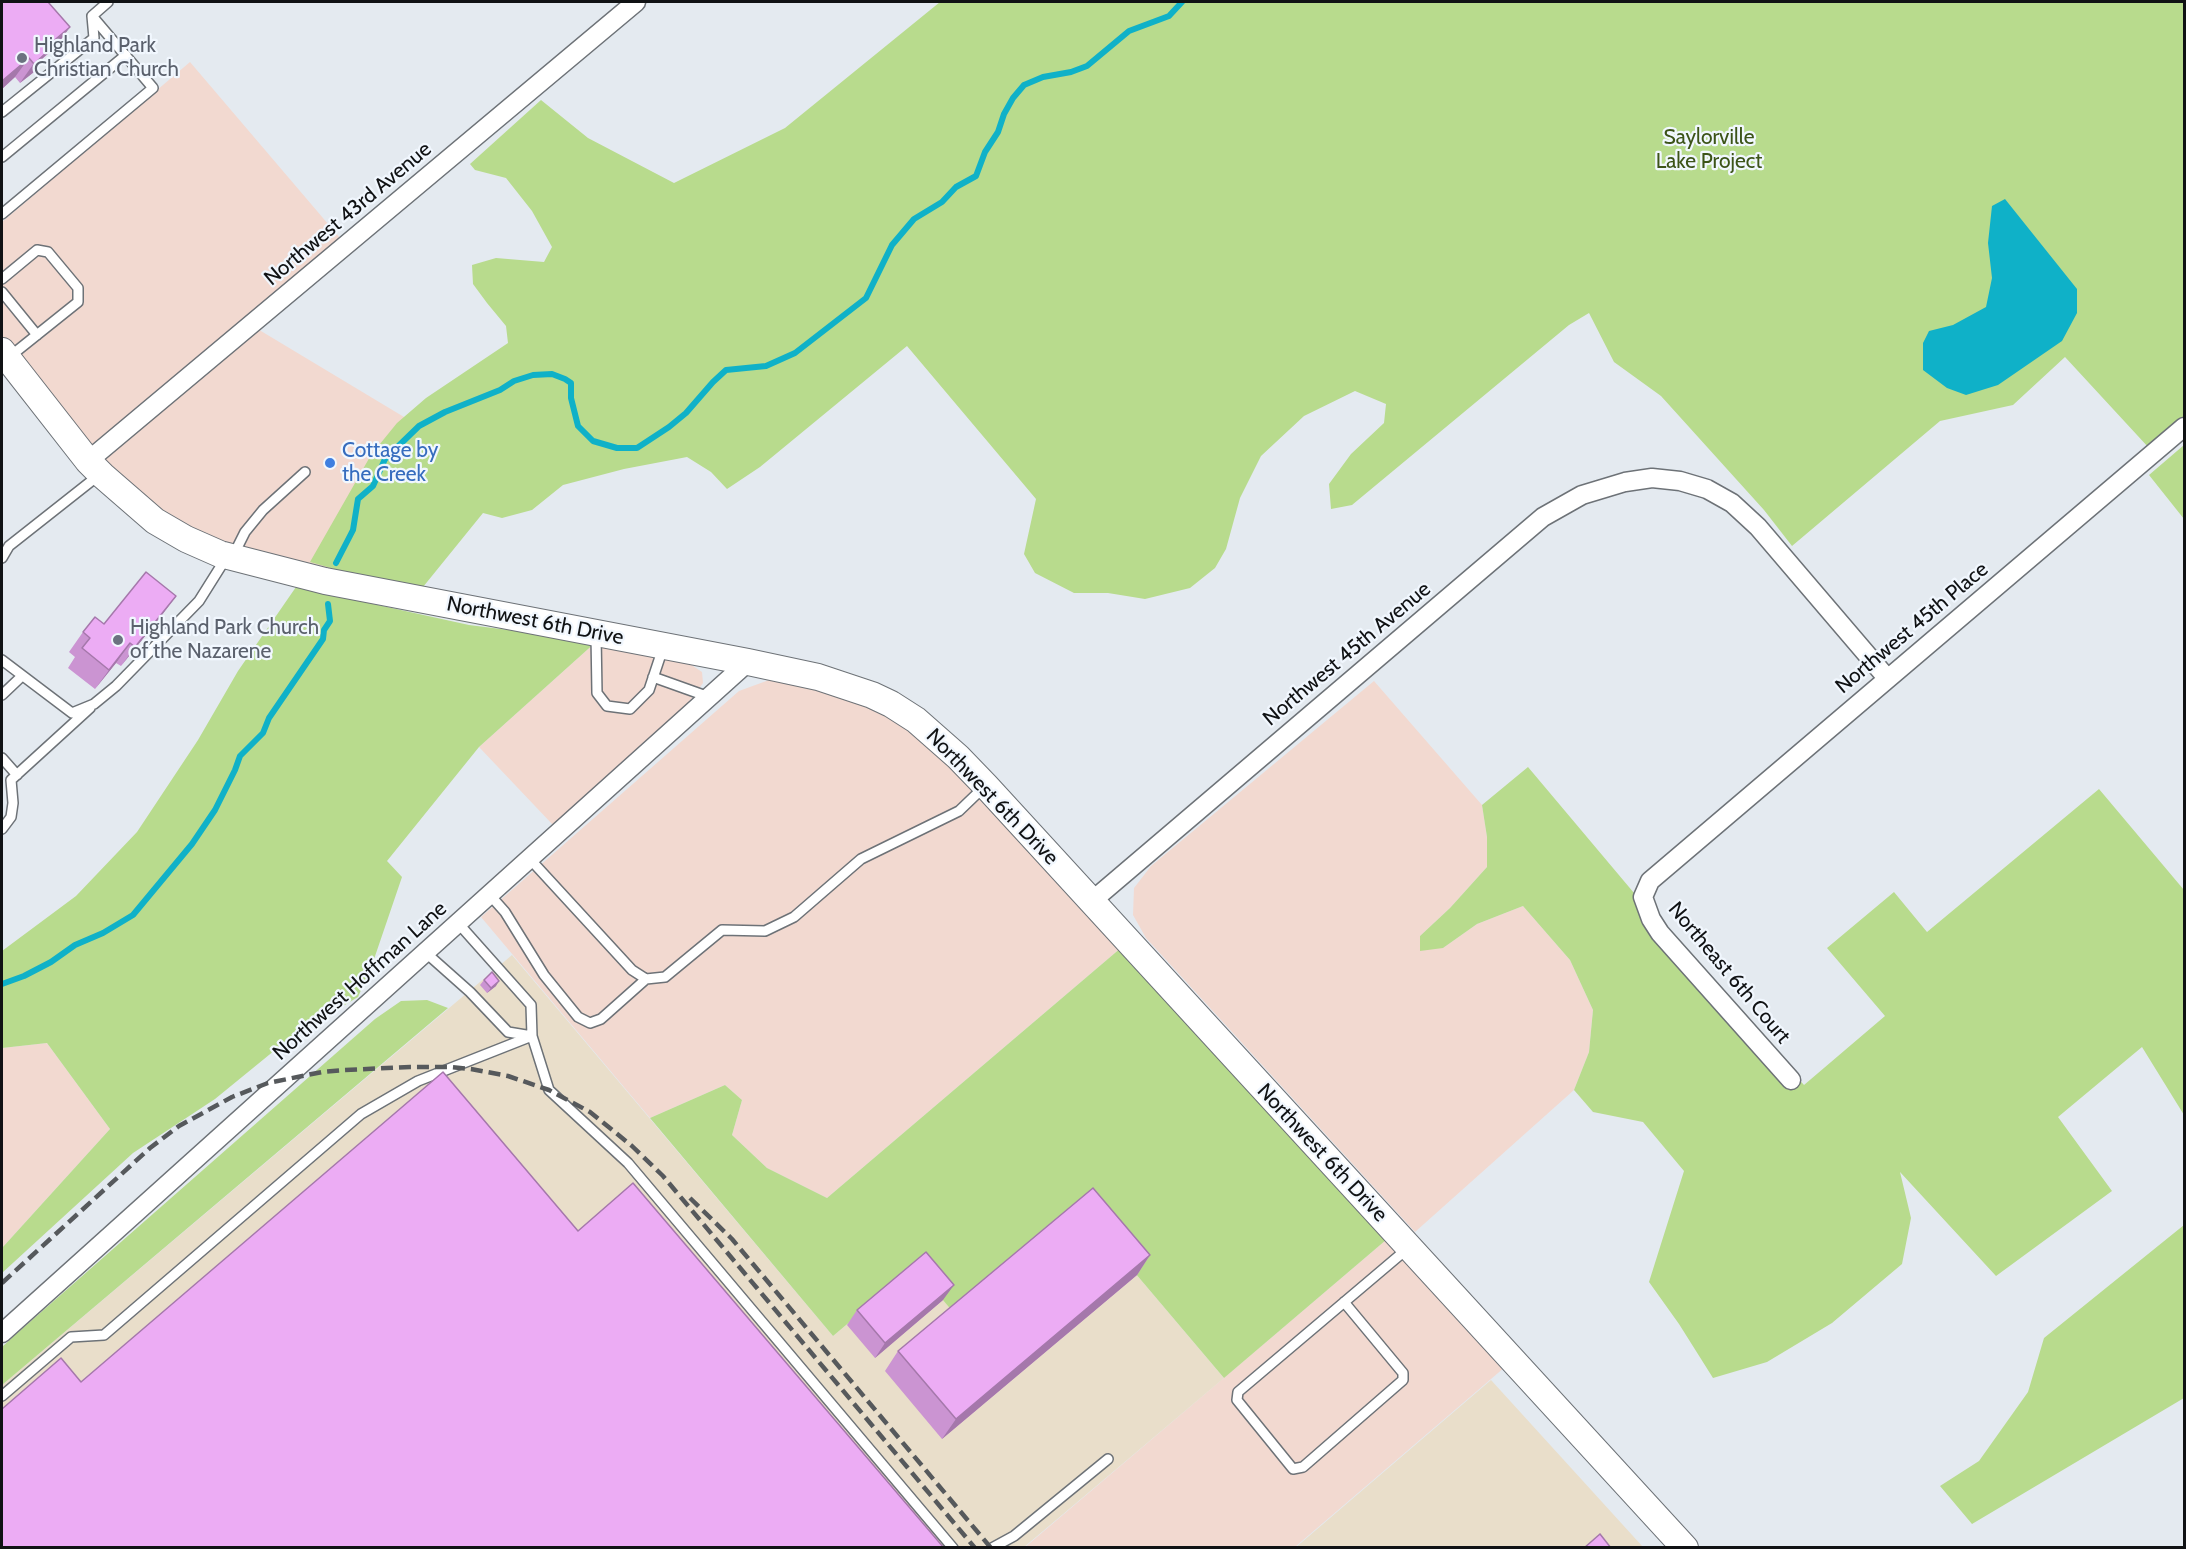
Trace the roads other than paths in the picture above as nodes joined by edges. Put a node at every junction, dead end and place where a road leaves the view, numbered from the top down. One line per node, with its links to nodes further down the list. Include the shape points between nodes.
1 (108, 2): 3 (lane)
2 (636, 2): 13 (street, Northwest 43rd Avenue)
3 (93, 16): 4 (lane); 5 (lane, via 94,38)
4 (126, 55): 6 (lane); 7 (lane, via 153,88)
5 (2, 112)
6 (2, 157)
7 (2, 214)
8 (2, 279): 10 (lane, via 37,250 48,252 78,288 78,302)
9 (2, 292): 10 (lane)
10 (36, 335): 11 (lane)
11 (4, 355): 13 (main road, Northwest 6th Drive)
12 (2184, 427): 23 (street, Northwest 45th Place)
13 (94, 467): 15 (main road, Northwest 6th Drive, via 155,521); 16 (lane, via 9,546)
14 (305, 472): 15 (lane, via 263,510)
15 (229, 557): 17 (main road, Northwest 6th Drive, via 325,581); 26 (lane, via 199,601)
16 (2, 558)
17 (596, 633): 18 (main road, Northwest 6th Drive); 22 (lane, via 597,693 607,705 630,709 649,690)
18 (664, 646): 20 (main road, Northwest 6th Drive); 22 (lane)
19 (2, 660): 21 (lane)
20 (748, 662): 25 (street, Northwest Hoffman Lane); 29 (main road, Northwest 6th Drive, via 847,685 891,704 916,720)
21 (22, 676): 24 (lane); 26 (lane, via 72,713)
22 (653, 677): 25 (lane)
23 (1887, 678): 32 (street, Northwest 45th Place); 34 (street, Northwest 45th Avenue, via 1758,527 1732,503 1689,484 1652,478 1625,482 1582,495 1543,517)
24 (2, 695)
25 (708, 697): 31 (street, Northwest Hoffman Lane)
26 (94, 704): 28 (lane)
27 (2, 758): 28 (lane)
28 (17, 775): 30 (lane, via 11,780 11,817)
29 (986, 786): 34 (main road, Northwest 6th Drive); 37 (lane, via 959,811 861,859 794,916 765,931 722,930 665,977)
30 (2, 829)
31 (529, 858): 33 (street, Northwest Hoffman Lane); 37 (lane, via 632,970)
32 (1668, 864): 39 (street, Northeast 6th Court, via 1650,880 1643,897 1651,919)
33 (489, 894): 35 (street, Northwest Hoffman Lane); 37 (lane, via 578,1017 590,1023 601,1019)
34 (1092, 901): 40 (main road, Northwest 6th Drive)
35 (458, 922): 36 (street, Northwest Hoffman Lane); 38 (lane, via 531,1005)
36 (425, 952): 38 (lane, via 471,992 508,1032); 42 (street, Northwest Hoffman Lane)
37 (646, 979)
38 (532, 1036): 43 (lane, via 418,1081 361,1114 104,1335 71,1337); 45 (lane, via 549,1090 628,1163)
39 (1791, 1080)
40 (1409, 1247): 41 (lane); 47 (main road, Northwest 6th Drive)
41 (1344, 1302): 41 (lane, via 1238,1392 1237,1400 1293,1469 1303,1467 1403,1380 1403,1373)
42 (2, 1333)
43 (2, 1396)
44 (1108, 1459): 46 (lane, via 1014,1536)
45 (953, 1548)
46 (992, 1548)
47 (1685, 1548)

